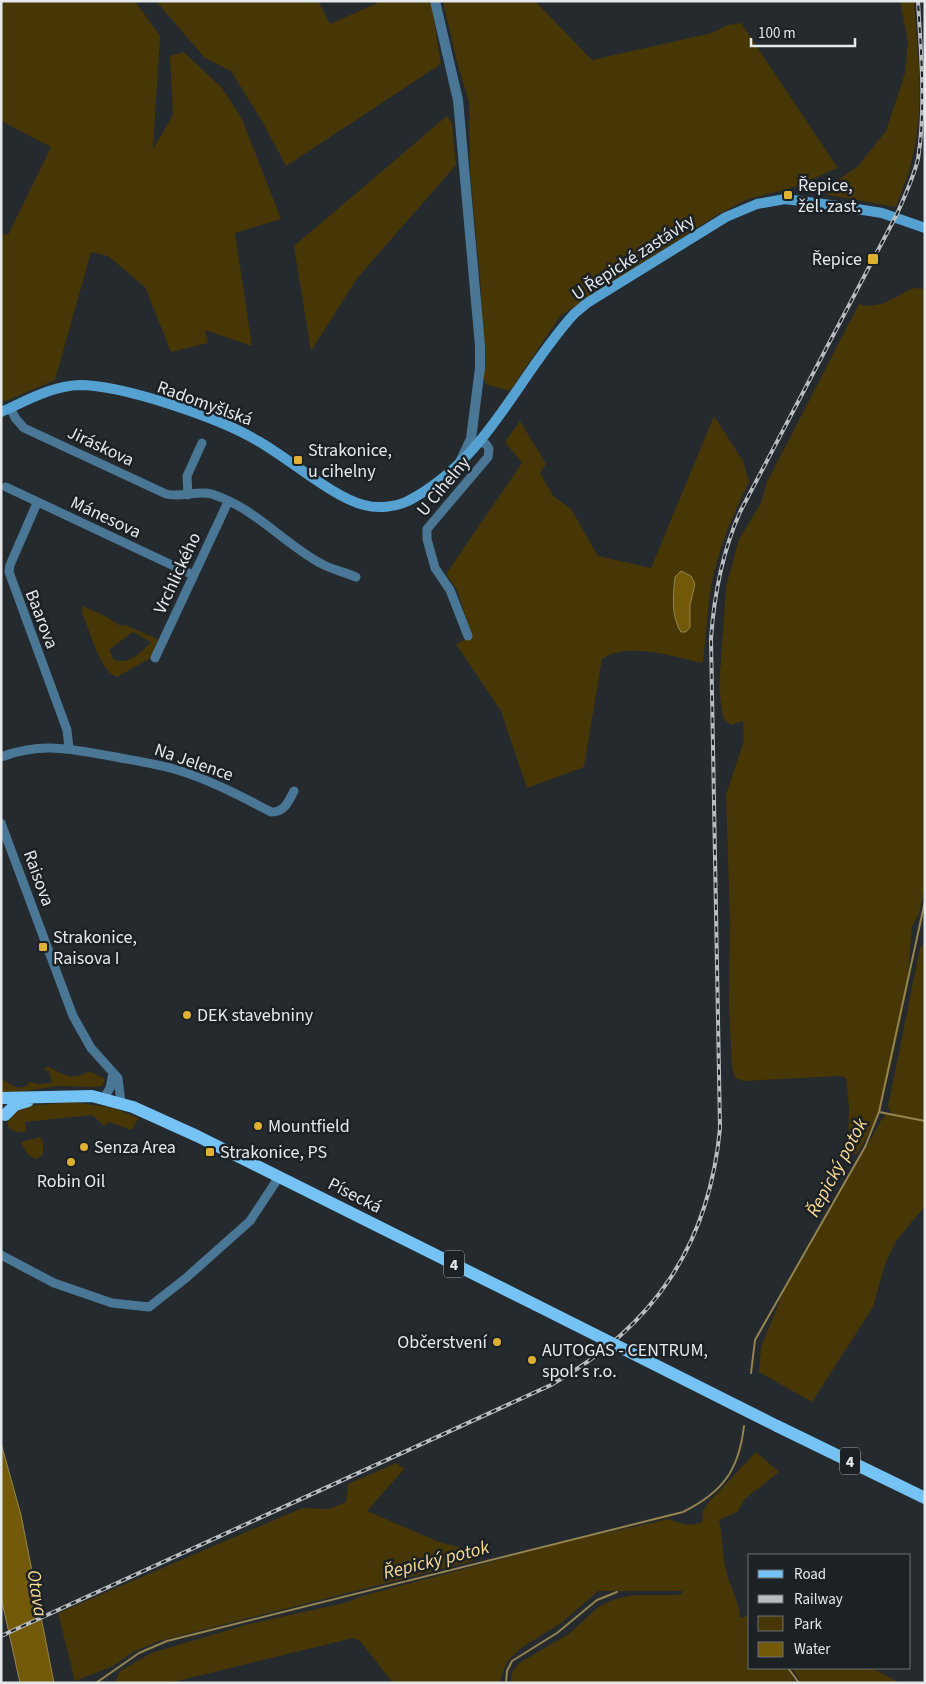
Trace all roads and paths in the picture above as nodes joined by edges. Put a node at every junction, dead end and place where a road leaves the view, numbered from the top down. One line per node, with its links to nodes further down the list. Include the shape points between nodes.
1 (435, 1): 4 (street, via 458,100 480,346)
2 (925, 228): 4 (main road, U Řepické zastávky, via 882,213 785,199 743,209 574,314)
3 (6, 410): 4 (main road, Radomyšlská, via 60,388 78,385 139,396 223,423 258,440 350,501 374,507 406,502 458,467); 7 (street, Jiráskova, via 24,428 166,494)
4 (476, 440): 12 (street, U Cihelny, via 489,449 488,457 427,529 435,568 450,590)
5 (202, 443): 7 (street, via 187,476)
6 (6, 487): 9 (street, Mánesova)
7 (188, 495): 8 (street, Jiráskova, via 211,494)
8 (228, 502): 10 (street, Vrchlického); 11 (street, Jiráskova, via 259,518 320,563)
9 (37, 503): 10 (street, Mánesova); 14 (street, Baarova, via 9,572 67,730)
10 (193, 575): 13 (street, Vrchlického)
11 (356, 577)
12 (468, 636)
13 (156, 658)
14 (69, 748): 15 (street, Na Jelence, via 38,747); 16 (street, Na Jelence, via 172,768 226,788 271,812 284,808)
15 (1, 757)
16 (294, 791)
17 (1, 823): 18 (street, Raisova, via 73,1016 91,1048)
18 (113, 1073): 20 (street); 22 (street, Raisova, via 120,1084)
19 (42, 1097): 20 (main road, Písecká / 4, via 75,1095); 21 (main road, Písecká / 4); 23 (main road, Písecká / 4, via 15,1105)
20 (104, 1098): 22 (main road, Písecká / 4)
21 (1, 1100): 23 (main road, 4)
22 (121, 1103): 24 (main road, Písecká / 4, via 182,1128)
23 (3, 1121)
24 (277, 1181): 25 (street, via 250,1222 149,1307 112,1304 54,1283); 26 (main road, Písecká / 4, bridge)
25 (1, 1255)
26 (925, 1498)

